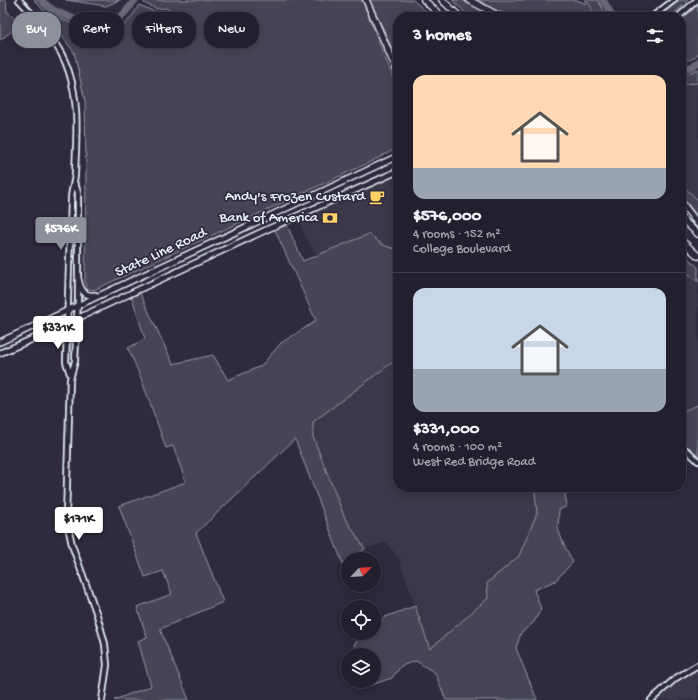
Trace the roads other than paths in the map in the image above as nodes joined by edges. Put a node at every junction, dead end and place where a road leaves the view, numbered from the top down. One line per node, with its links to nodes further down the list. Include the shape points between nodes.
1 (19, 0): 16 (main road, via 56,46 69,71 77,116)
2 (366, 0): 13 (highway)
3 (424, 0): 8 (highway)
4 (442, 0): 9 (highway)
5 (469, 0): 10 (highway)
6 (674, 0): 11 (main road)
7 (697, 0): 12 (main road)
8 (437, 12)
9 (455, 12)
10 (492, 12)
11 (658, 12)
12 (684, 12)
13 (393, 62)
14 (393, 158): 24 (main road, State Line Road)
15 (393, 173): 27 (main road, State Line Road)
16 (75, 184): 23 (main road, via 78,192); 26 (main road, via 70,200)
17 (686, 208): 19 (highway)
18 (686, 223): 20 (highway)
19 (698, 224)
20 (698, 234)
21 (686, 245): 22 (highway)
22 (698, 256)
23 (78, 278): 24 (main road, via 85,294); 25 (main road)
24 (102, 294): 25 (main road, State Line Road)
25 (77, 305): 26 (main road, State Line Road); 27 (main road)
26 (67, 310): 28 (main road); 30 (main road, State Line Road)
27 (77, 319): 28 (main road, State Line Road); 33 (main road, via 75,361)
28 (67, 323): 29 (main road, State Line Road); 31 (main road)
29 (51, 331): 31 (main road, via 60,333); 32 (main road, State Line Road)
30 (0, 342)
31 (67, 343): 33 (main road, via 66,362)
32 (0, 353)
33 (71, 374): 37 (main road, via 66,517 72,546 105,644 107,665)
34 (686, 450): 35 (main road)
35 (698, 461)
36 (698, 665): 38 (main road, via 676,678)
37 (102, 700)
38 (650, 700)

